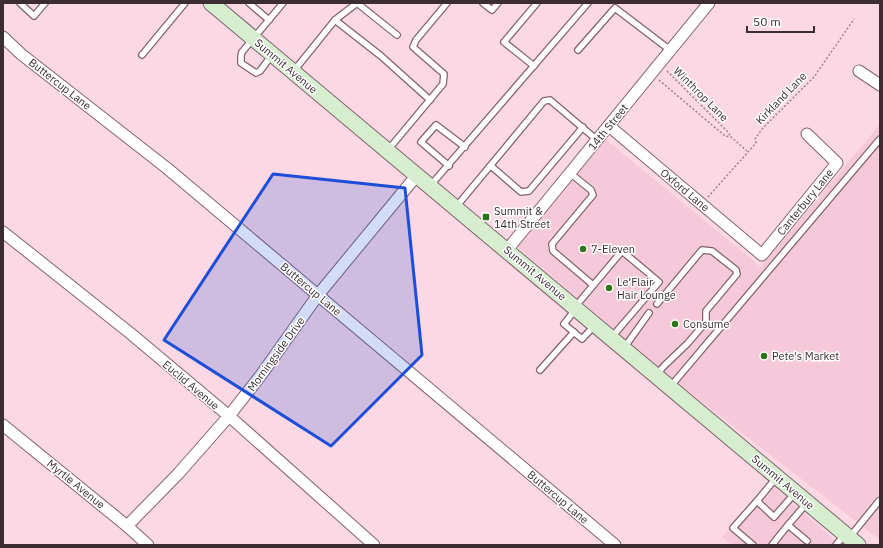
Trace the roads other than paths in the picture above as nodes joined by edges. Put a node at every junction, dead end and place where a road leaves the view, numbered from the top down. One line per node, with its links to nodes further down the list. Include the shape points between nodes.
1 (20, 3): 2 (lane, via 34,16)
2 (45, 3)
3 (185, 3): 20 (lane)
4 (211, 3): 17 (main road, Summit Avenue)
5 (249, 3): 13 (lane)
6 (283, 3): 13 (lane)
7 (447, 3): 26 (lane, via 413,47 444,74 443,84)
8 (483, 3): 9 (lane, via 492,10)
9 (498, 3)
10 (537, 3): 22 (lane, via 504,42)
11 (588, 3): 22 (lane)
12 (709, 3): 19 (street, 14th Street)
13 (270, 20): 17 (lane)
14 (335, 20): 15 (lane, via 357,3); 24 (lane); 26 (lane, via 381,56)
15 (397, 35)
16 (3, 37): 44 (street, Buttercup Lane, via 21,54 168,169)
17 (254, 39): 21 (main road, Summit Avenue); 21 (lane, via 241,56 241,63 258,73)
18 (578, 50): 19 (lane, via 614,8)
19 (670, 50): 27 (street, 14th Street)
20 (142, 55)
21 (273, 55): 24 (main road, Summit Avenue)
22 (534, 66): 32 (lane)
23 (859, 71): 25 (street)
24 (293, 72): 33 (main road, Summit Avenue)
25 (880, 85)
26 (430, 100): 33 (lane)
27 (609, 126): 31 (street, 14th Street); 42 (street, Oxford Lane)
28 (583, 127): 31 (lane); 35 (lane, via 529,191 521,192); 35 (lane, via 550,100 544,101)
29 (807, 134): 42 (street, Canterbury Lane, via 837,163)
30 (880, 139): 54 (lane)
31 (597, 140): 36 (street, 14th Street)
32 (465, 147): 34 (lane); 34 (lane, via 436,125 421,142)
33 (388, 150): 37 (main road, Summit Avenue)
34 (449, 166): 38 (lane)
35 (491, 166): 39 (lane)
36 (570, 173): 41 (street, 14th Street); 43 (lane, via 591,190 593,195 552,244 553,251)
37 (417, 175): 38 (main road, Summit Avenue); 44 (street, Morningside Drive)
38 (430, 186): 39 (main road, Summit Avenue)
39 (456, 208): 41 (main road, Summit Avenue)
40 (3, 232): 55 (street, Euclid Avenue)
41 (507, 250): 46 (main road, Summit Avenue)
42 (762, 255)
43 (593, 285): 46 (lane); 50 (lane, via 622,251 659,282)
44 (318, 295): 55 (street, Morningside Drive); 68 (street, Buttercup Lane)
45 (657, 304): 53 (lane, via 702,250 712,251 736,270 737,274 706,311 706,322)
46 (575, 308): 48 (main road, Summit Avenue); 49 (lane, via 564,324)
47 (649, 313): 51 (lane)
48 (596, 325): 49 (lane, via 582,340); 50 (main road, Summit Avenue)
49 (574, 332): 52 (lane)
50 (611, 338): 51 (main road, Summit Avenue)
51 (624, 348): 53 (main road, Summit Avenue)
52 (540, 370)
53 (656, 376): 54 (main road, Summit Avenue)
54 (670, 387): 57 (main road, Summit Avenue)
55 (229, 416): 63 (street, Morningside Drive, via 178,474); 67 (street, Euclid Avenue)
56 (3, 425): 63 (street, Myrtle Avenue)
57 (777, 477): 58 (main road, Summit Avenue); 60 (lane)
58 (795, 493): 60 (lane, via 774,517); 61 (main road, Summit Avenue)
59 (879, 501): 65 (lane)
60 (757, 502): 69 (lane, via 733,528)
61 (808, 503): 62 (lane); 65 (main road, Summit Avenue)
62 (788, 525): 64 (lane); 70 (lane)
63 (127, 526): 66 (street, Myrtle Avenue)
64 (807, 541)
65 (847, 541)
66 (148, 545)
67 (374, 545)
68 (615, 545)
69 (753, 545)
70 (772, 545)

